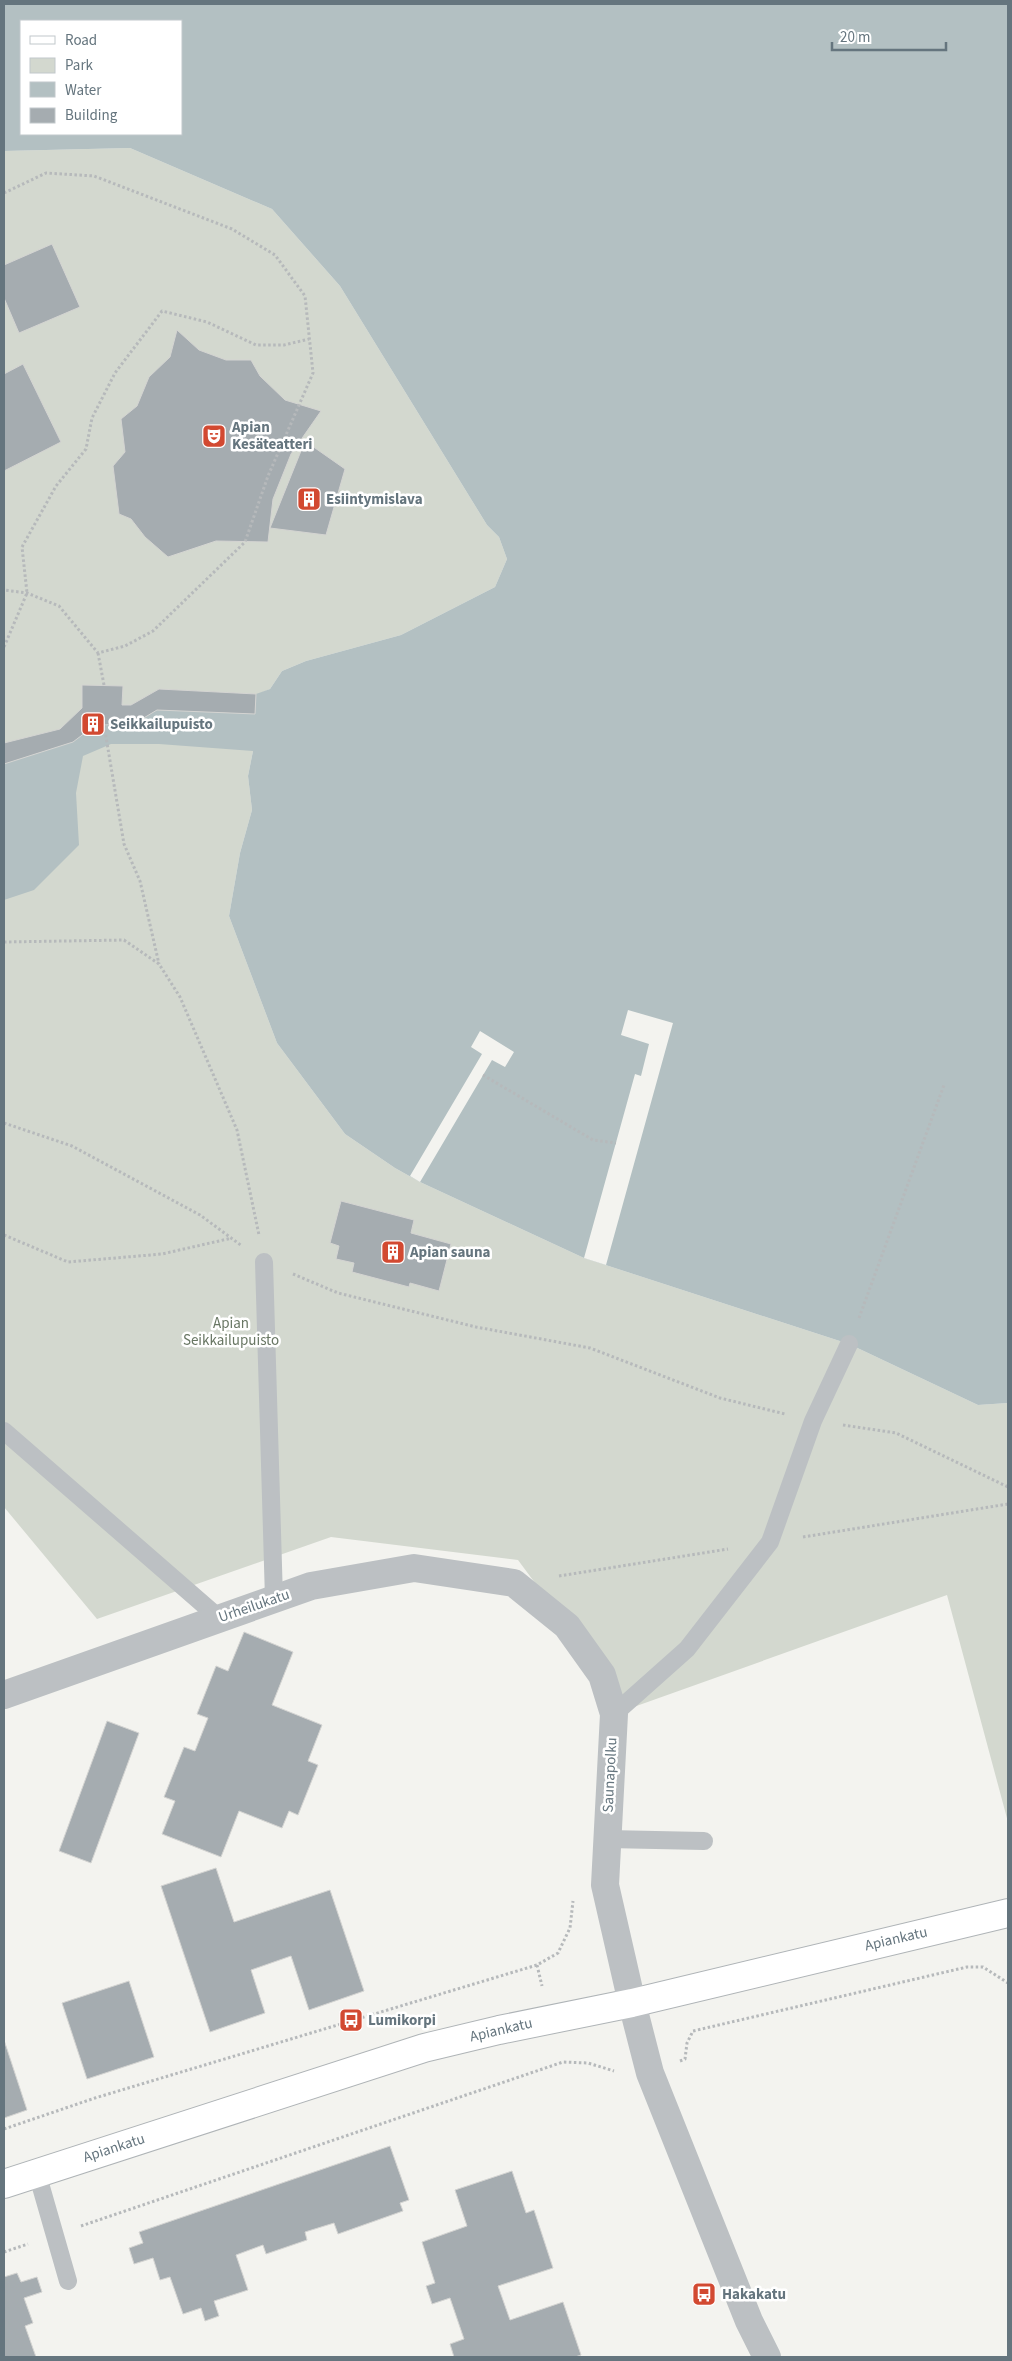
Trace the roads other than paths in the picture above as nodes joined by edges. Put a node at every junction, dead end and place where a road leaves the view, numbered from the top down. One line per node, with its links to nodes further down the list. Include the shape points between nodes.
1 (264, 1262): 5 (lane)
2 (849, 1344): 8 (lane, via 813,1421 770,1542 687,1648)
3 (4, 1431): 6 (lane)
4 (514, 1583): 5 (street, Urheilukatu, via 414,1568 311,1586); 8 (street, Saunapolku, via 567,1626 602,1675)
5 (274, 1599): 6 (street, Urheilukatu)
6 (219, 1618): 7 (street, Urheilukatu)
7 (4, 1695)
8 (614, 1714): 9 (street, Saunapolku)
9 (607, 1839): 10 (lane); 12 (street, Saunapolku, via 605,1886)
10 (704, 1841)
11 (1008, 1913): 12 (main road, Apiankatu)
12 (632, 2003): 13 (main road, Apiankatu, via 424,2048); 16 (street, via 650,2073 749,2321)
13 (37, 2173): 14 (main road, Apiankatu); 15 (lane)
14 (4, 2184)
15 (68, 2281)
16 (768, 2357)

